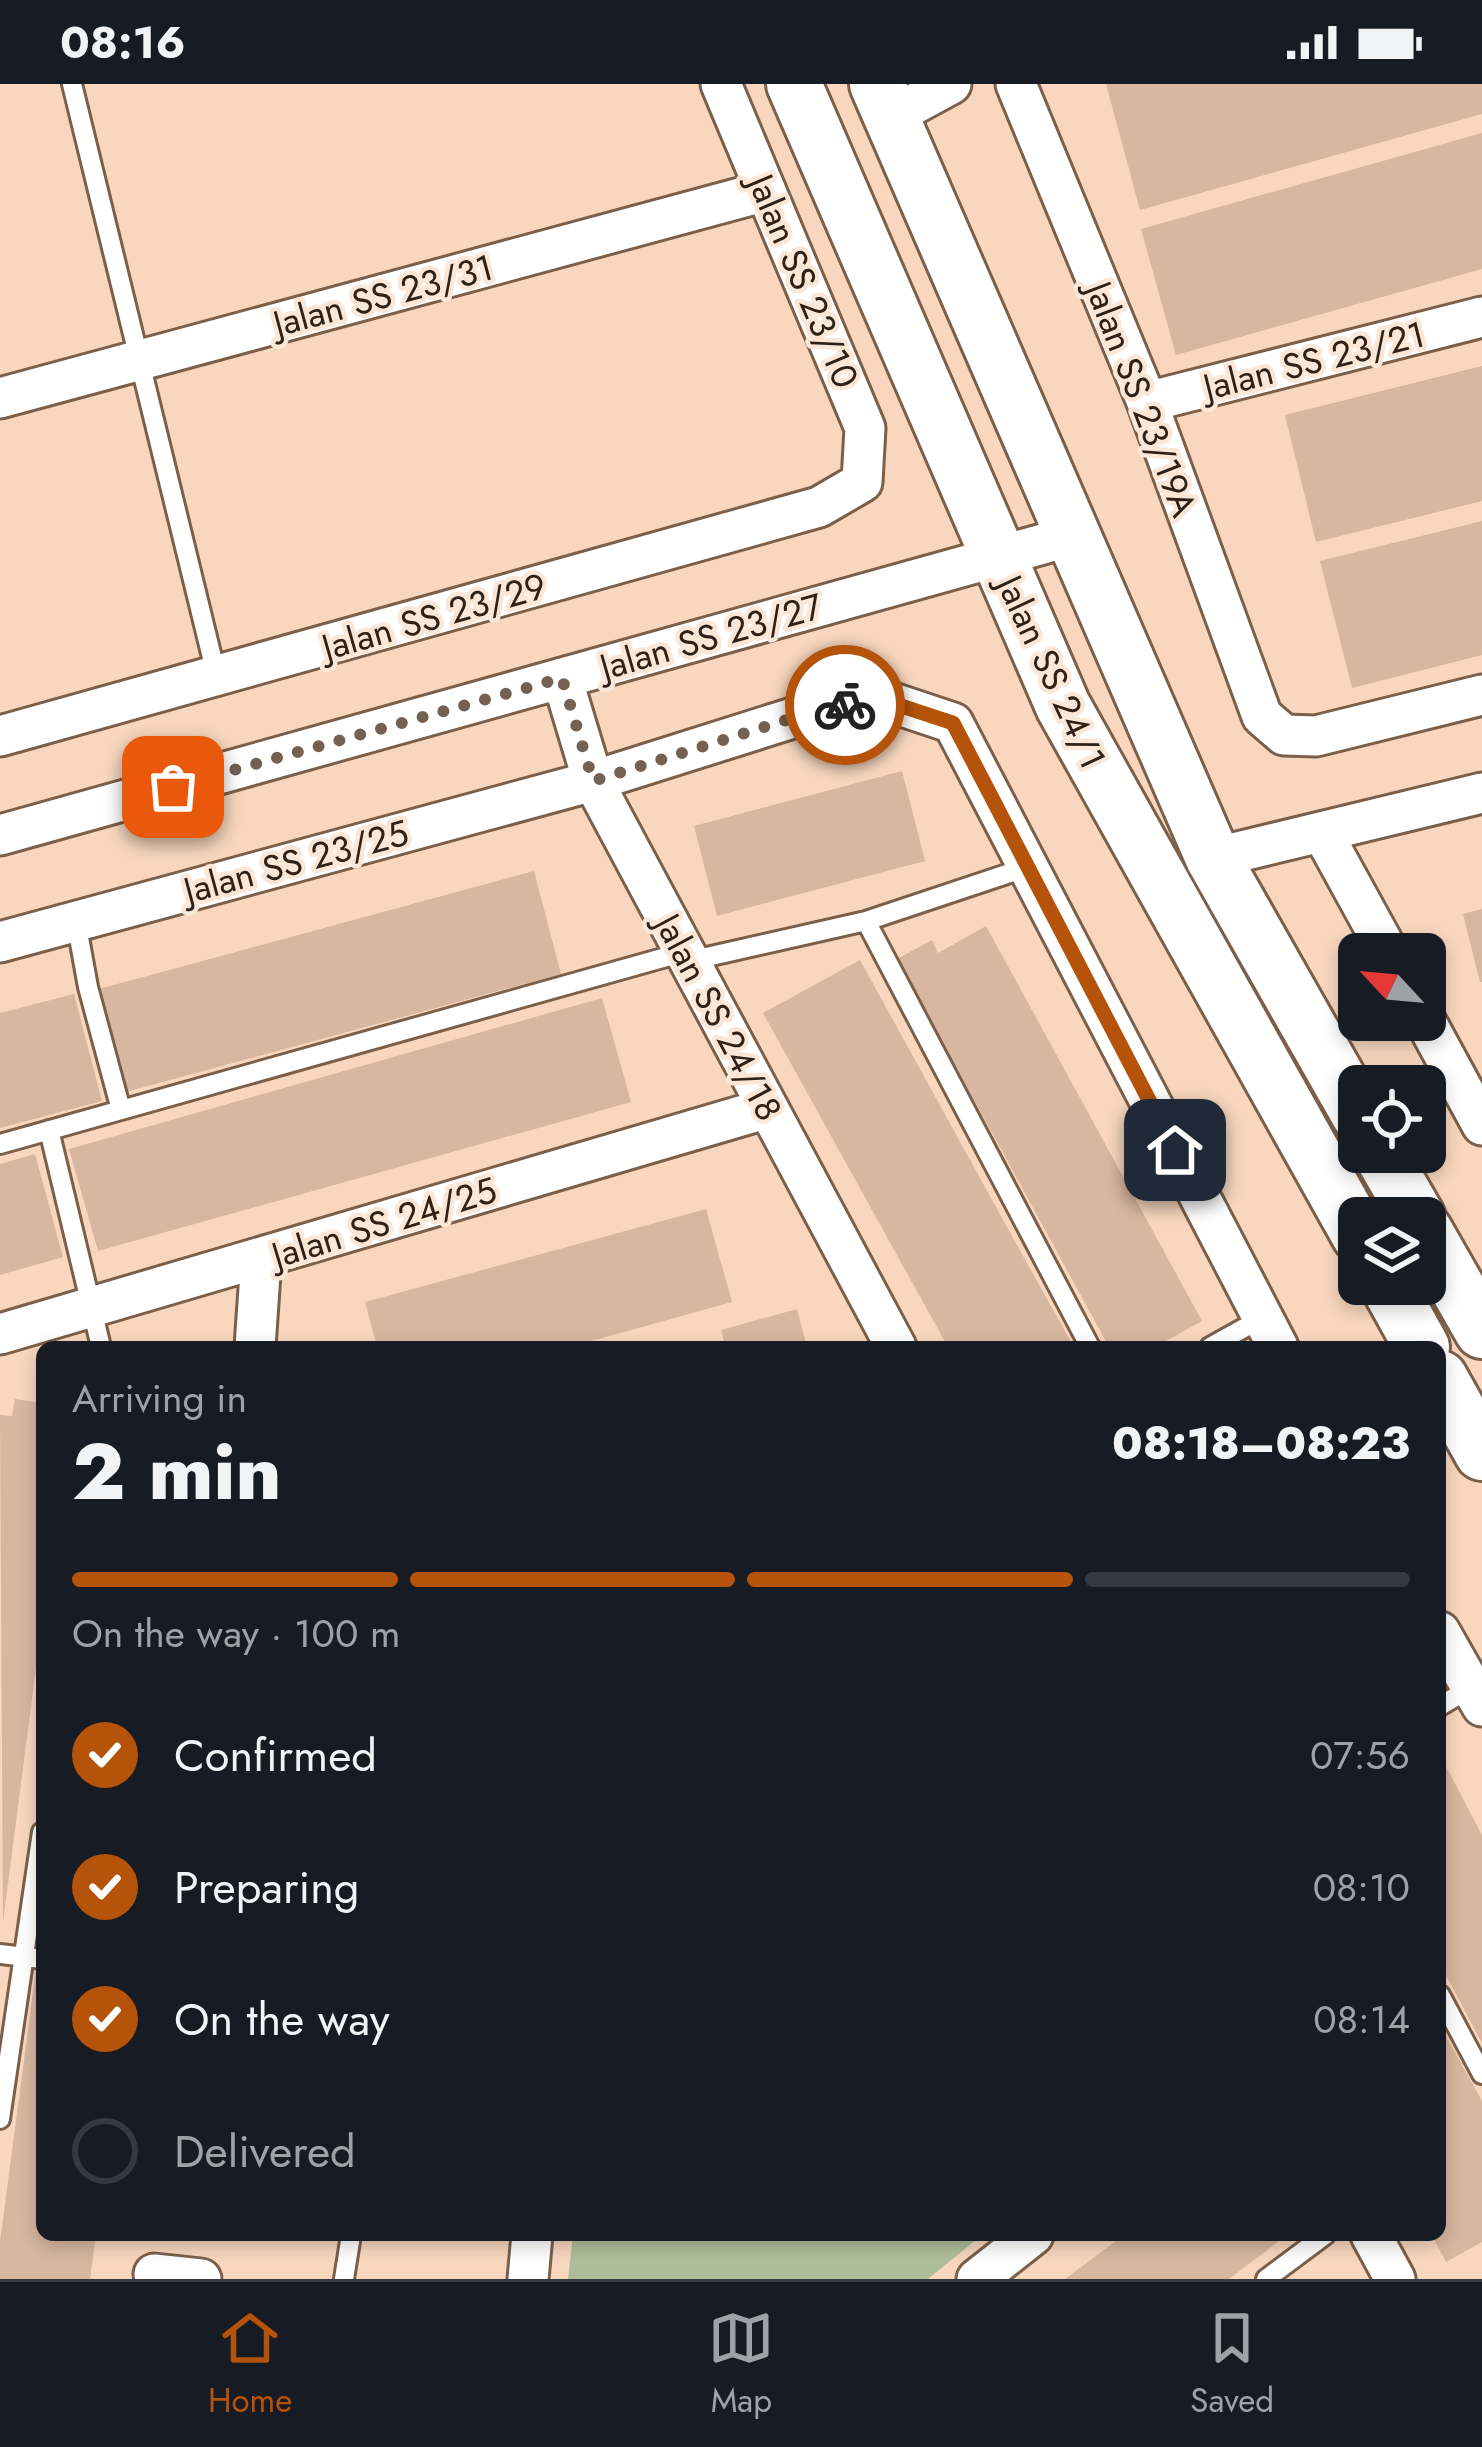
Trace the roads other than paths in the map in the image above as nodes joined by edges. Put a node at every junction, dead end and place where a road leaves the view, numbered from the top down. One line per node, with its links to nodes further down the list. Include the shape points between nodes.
1 (72, 84): 9 (lane)
2 (721, 84): 7 (street, Jalan SS 23/10)
3 (794, 84): 14 (main road, Jalan SS 24/1)
4 (951, 84): 6 (street)
5 (1016, 84): 11 (street, Jalan SS 23/19A)
6 (885, 100): 13 (main road, Jalan SS 24/1)
7 (766, 191): 9 (street, Jalan SS 23/31); 12 (street, Jalan SS 23/10, via 865,428)
8 (1482, 317): 11 (street, Jalan SS 23/21)
9 (140, 361): 10 (street, Jalan SS 23/31); 15 (lane)
10 (0, 398)
11 (1147, 402): 17 (street, Jalan SS 23/19A, via 1262,716 1284,735 1316,736)
12 (862, 482): 15 (street, Jalan SS 23/29, via 819,507)
13 (1075, 535): 14 (street, Jalan SS 23/27); 23 (main road, Jalan SS 24/1)
14 (997, 556): 16 (street, Jalan SS 23/27); 37 (main road, Jalan SS 24/1, via 1063,706)
15 (217, 678): 18 (street, Jalan SS 23/29)
16 (562, 678): 19 (street, Jalan SS 24/18); 22 (street, Jalan SS 23/27)
17 (1482, 695)
18 (0, 736)
19 (593, 781): 24 (street, via 818,710 880,699 953,723); 25 (street, Jalan SS 23/25); 29 (street, Jalan SS 24/18)
20 (1482, 793): 21 (street)
21 (1322, 832): 23 (street); 27 (street)
22 (0, 835)
23 (1213, 858): 31 (main road, Jalan SS 24/1)
24 (1028, 867): 26 (lane); 43 (street)
25 (76, 921): 28 (street, Jalan SS 23/25); 33 (lane)
26 (866, 921): 29 (lane); 48 (lane)
27 (1377, 933)
28 (0, 942)
29 (686, 956): 32 (street, Jalan SS 24/18); 33 (lane)
30 (1436, 1041): 34 (street)
31 (1338, 1078)
32 (768, 1108): 38 (street, Jalan SS 24/25); 47 (street, Jalan SS 24/18)
33 (121, 1110): 35 (lane)
34 (1482, 1125)
35 (49, 1130): 36 (lane); 41 (lane)
36 (0, 1144)
37 (1338, 1197)
38 (261, 1258): 41 (street, Jalan SS 24/25); 46 (street)
39 (1446, 1268): 42 (main road)
40 (1399, 1305): 50 (main road)
41 (89, 1308): 44 (street, Jalan SS 24/25); 45 (lane)
42 (1482, 1331)
43 (1270, 1332): 49 (lane)
44 (0, 1334)
45 (99, 1341)
46 (255, 1341)
47 (893, 1341)
48 (1087, 1341)
49 (1234, 1341)
50 (1419, 1341)
51 (1446, 1389): 52 (main road)
52 (1482, 1453)
53 (1446, 1649): 54 (street)
54 (1464, 1700)
55 (36, 1926): 57 (lane)
56 (0, 1954): 57 (lane)
57 (34, 1958): 60 (lane)
58 (1446, 2006): 59 (lane)
59 (1482, 2074)
60 (0, 2119)
61 (350, 2241): 68 (lane)
62 (531, 2241): 69 (street)
63 (1025, 2241): 70 (street)
64 (1317, 2241): 71 (lane)
65 (1374, 2241): 72 (street)
66 (155, 2263): 67 (street)
67 (201, 2279)
68 (344, 2279)
69 (527, 2279)
70 (977, 2279)
71 (1267, 2279)
72 (1395, 2279)

